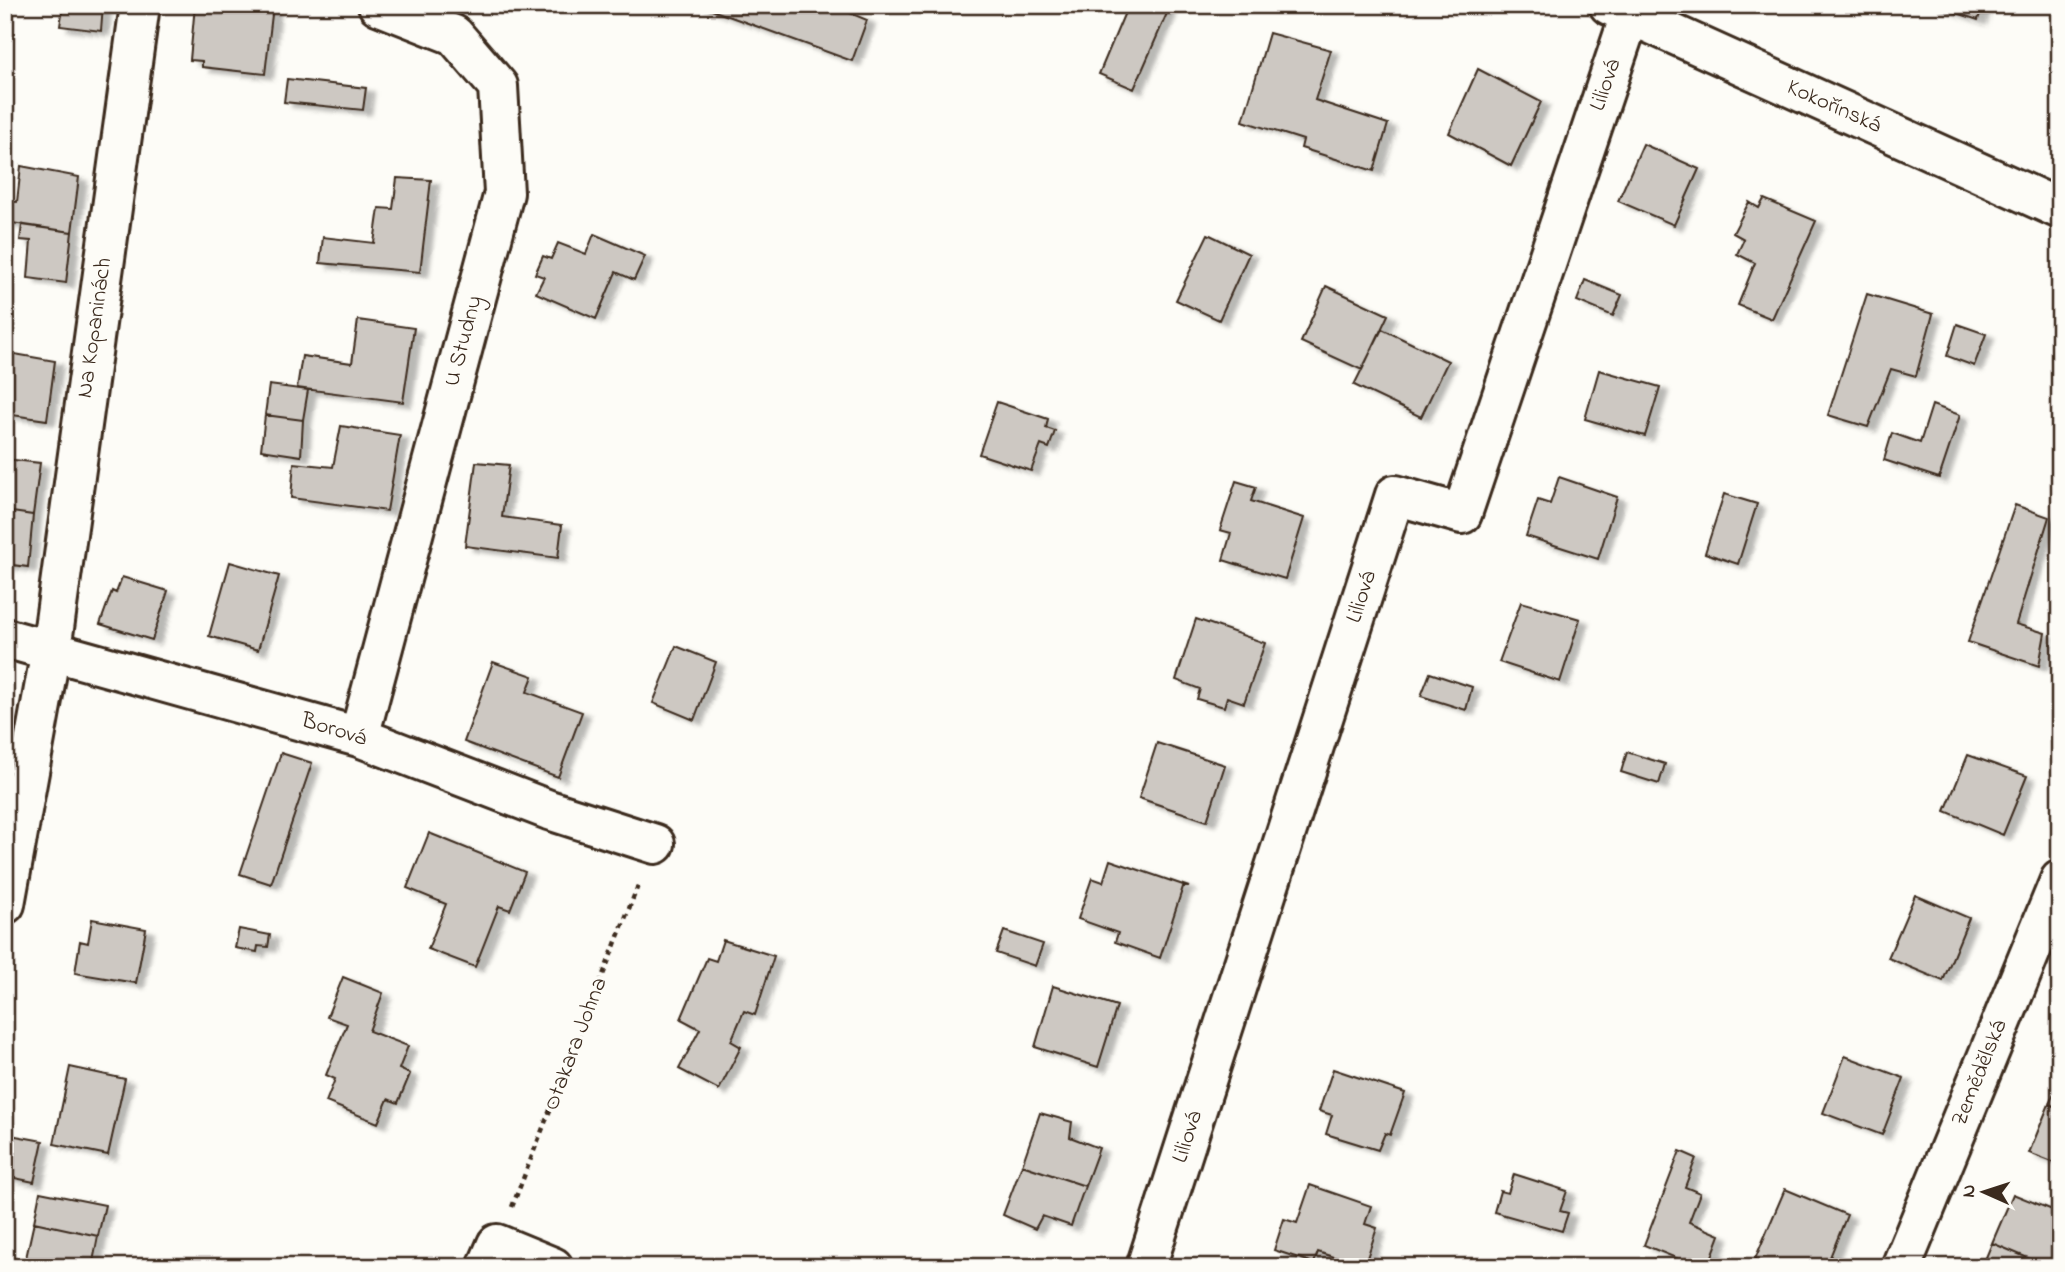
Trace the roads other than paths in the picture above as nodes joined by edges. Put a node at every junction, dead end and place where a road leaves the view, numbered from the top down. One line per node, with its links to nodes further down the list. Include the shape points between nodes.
1 (139, 5): 6 (street, Na Kopaninách)
2 (378, 5): 7 (street, U Studny, via 454,35 498,86 504,193)
3 (1619, 10): 4 (street, Kokořínská); 13 (street, Liliová, via 1462,514 1395,495)
4 (2060, 209)
5 (5, 638): 6 (street, Borová)
6 (51, 650): 7 (street, Borová); 10 (street, Na Kopaninách)
7 (359, 737): 8 (street, Borová, via 549,810)
8 (655, 844)
9 (2060, 880): 14 (street, Zemědělská)
10 (5, 904)
11 (492, 1255): 12 (street)
12 (553, 1267)
13 (1146, 1267)
14 (1900, 1267)

